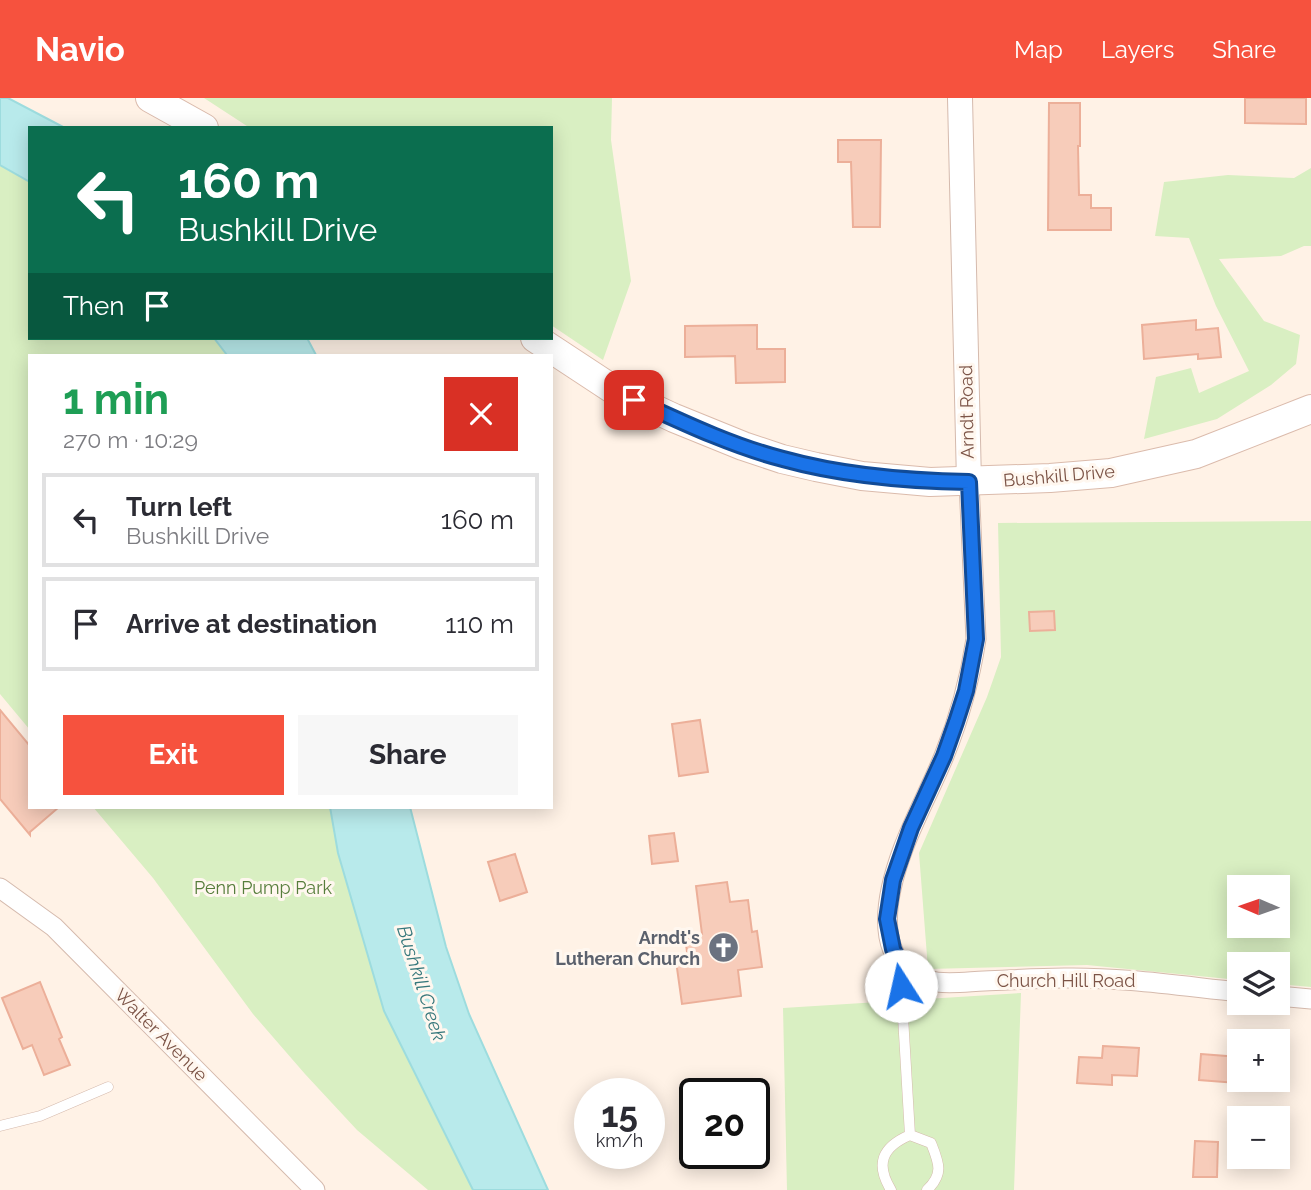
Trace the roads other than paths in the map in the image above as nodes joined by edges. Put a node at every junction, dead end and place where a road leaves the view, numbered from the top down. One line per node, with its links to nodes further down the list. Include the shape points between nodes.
1 (150, 98): 3 (main road)
2 (960, 98): 6 (street, Arndt Road)
3 (200, 126)
4 (537, 340): 6 (main road, Bushkill Drive, via 614,390 782,459 862,476)
5 (1311, 409): 6 (main road, Bushkill Drive, via 1196,454 1156,464 1111,473)
6 (969, 482): 8 (street, Arndt Road, via 976,639 966,691 944,756 893,880 887,919)
7 (0, 888): 15 (street, Walter Avenue, via 54,927)
8 (899, 962): 9 (street, Church Hill Road, via 917,976 946,983 1088,978); 14 (lane)
9 (1227, 991)
10 (1290, 997): 11 (street)
11 (1311, 999)
12 (108, 1087): 13 (lane, via 40,1116)
13 (0, 1126)
14 (910, 1135): 16 (lane, via 895,1141 884,1155 882,1172); 17 (lane, via 930,1143 939,1162 937,1181)
15 (315, 1190)
16 (891, 1190)
17 (928, 1190)

